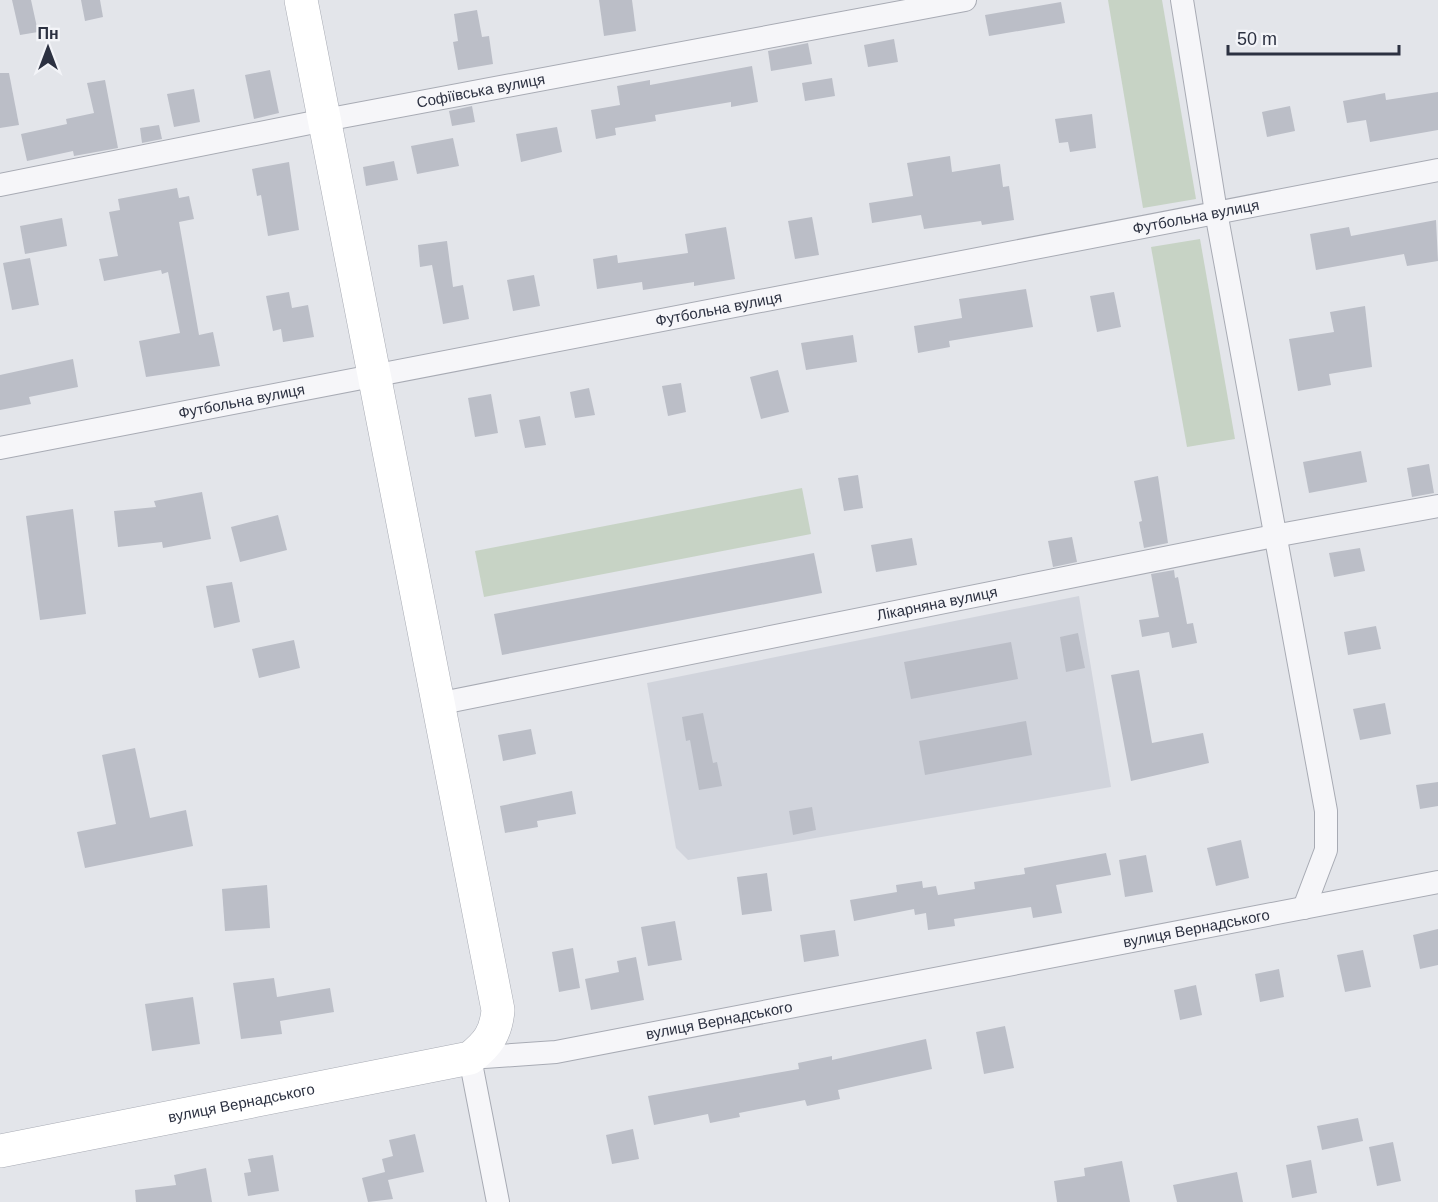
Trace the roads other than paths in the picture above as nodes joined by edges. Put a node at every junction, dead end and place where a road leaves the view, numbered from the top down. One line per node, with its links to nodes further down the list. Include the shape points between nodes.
1 (301, 0): 4 (street)
2 (964, 0): 4 (street, Софіївська вулиця)
3 (1182, 0): 7 (street)
4 (325, 120): 6 (street, Софіївська вулиця); 8 (street)
5 (1438, 170): 7 (street, Футбольна вулиця)
6 (0, 185)
7 (1216, 212): 8 (street, Футбольна вулиця); 11 (street)
8 (375, 374): 9 (street, Футбольна вулиця); 12 (street)
9 (0, 448)
10 (1438, 506): 11 (street, Лікарняна вулиця)
11 (1274, 536): 12 (street, Лікарняна вулиця); 14 (street, via 1326,811 1326,850)
12 (437, 704): 15 (street, via 498,1010 496,1028 487,1045)
13 (1438, 882): 14 (street, вулиця Вернадського)
14 (1304, 908): 15 (street, вулиця Вернадського, via 556,1052)
15 (470, 1058): 16 (street, вулиця Вернадського); 17 (street)
16 (0, 1151)
17 (498, 1202)

